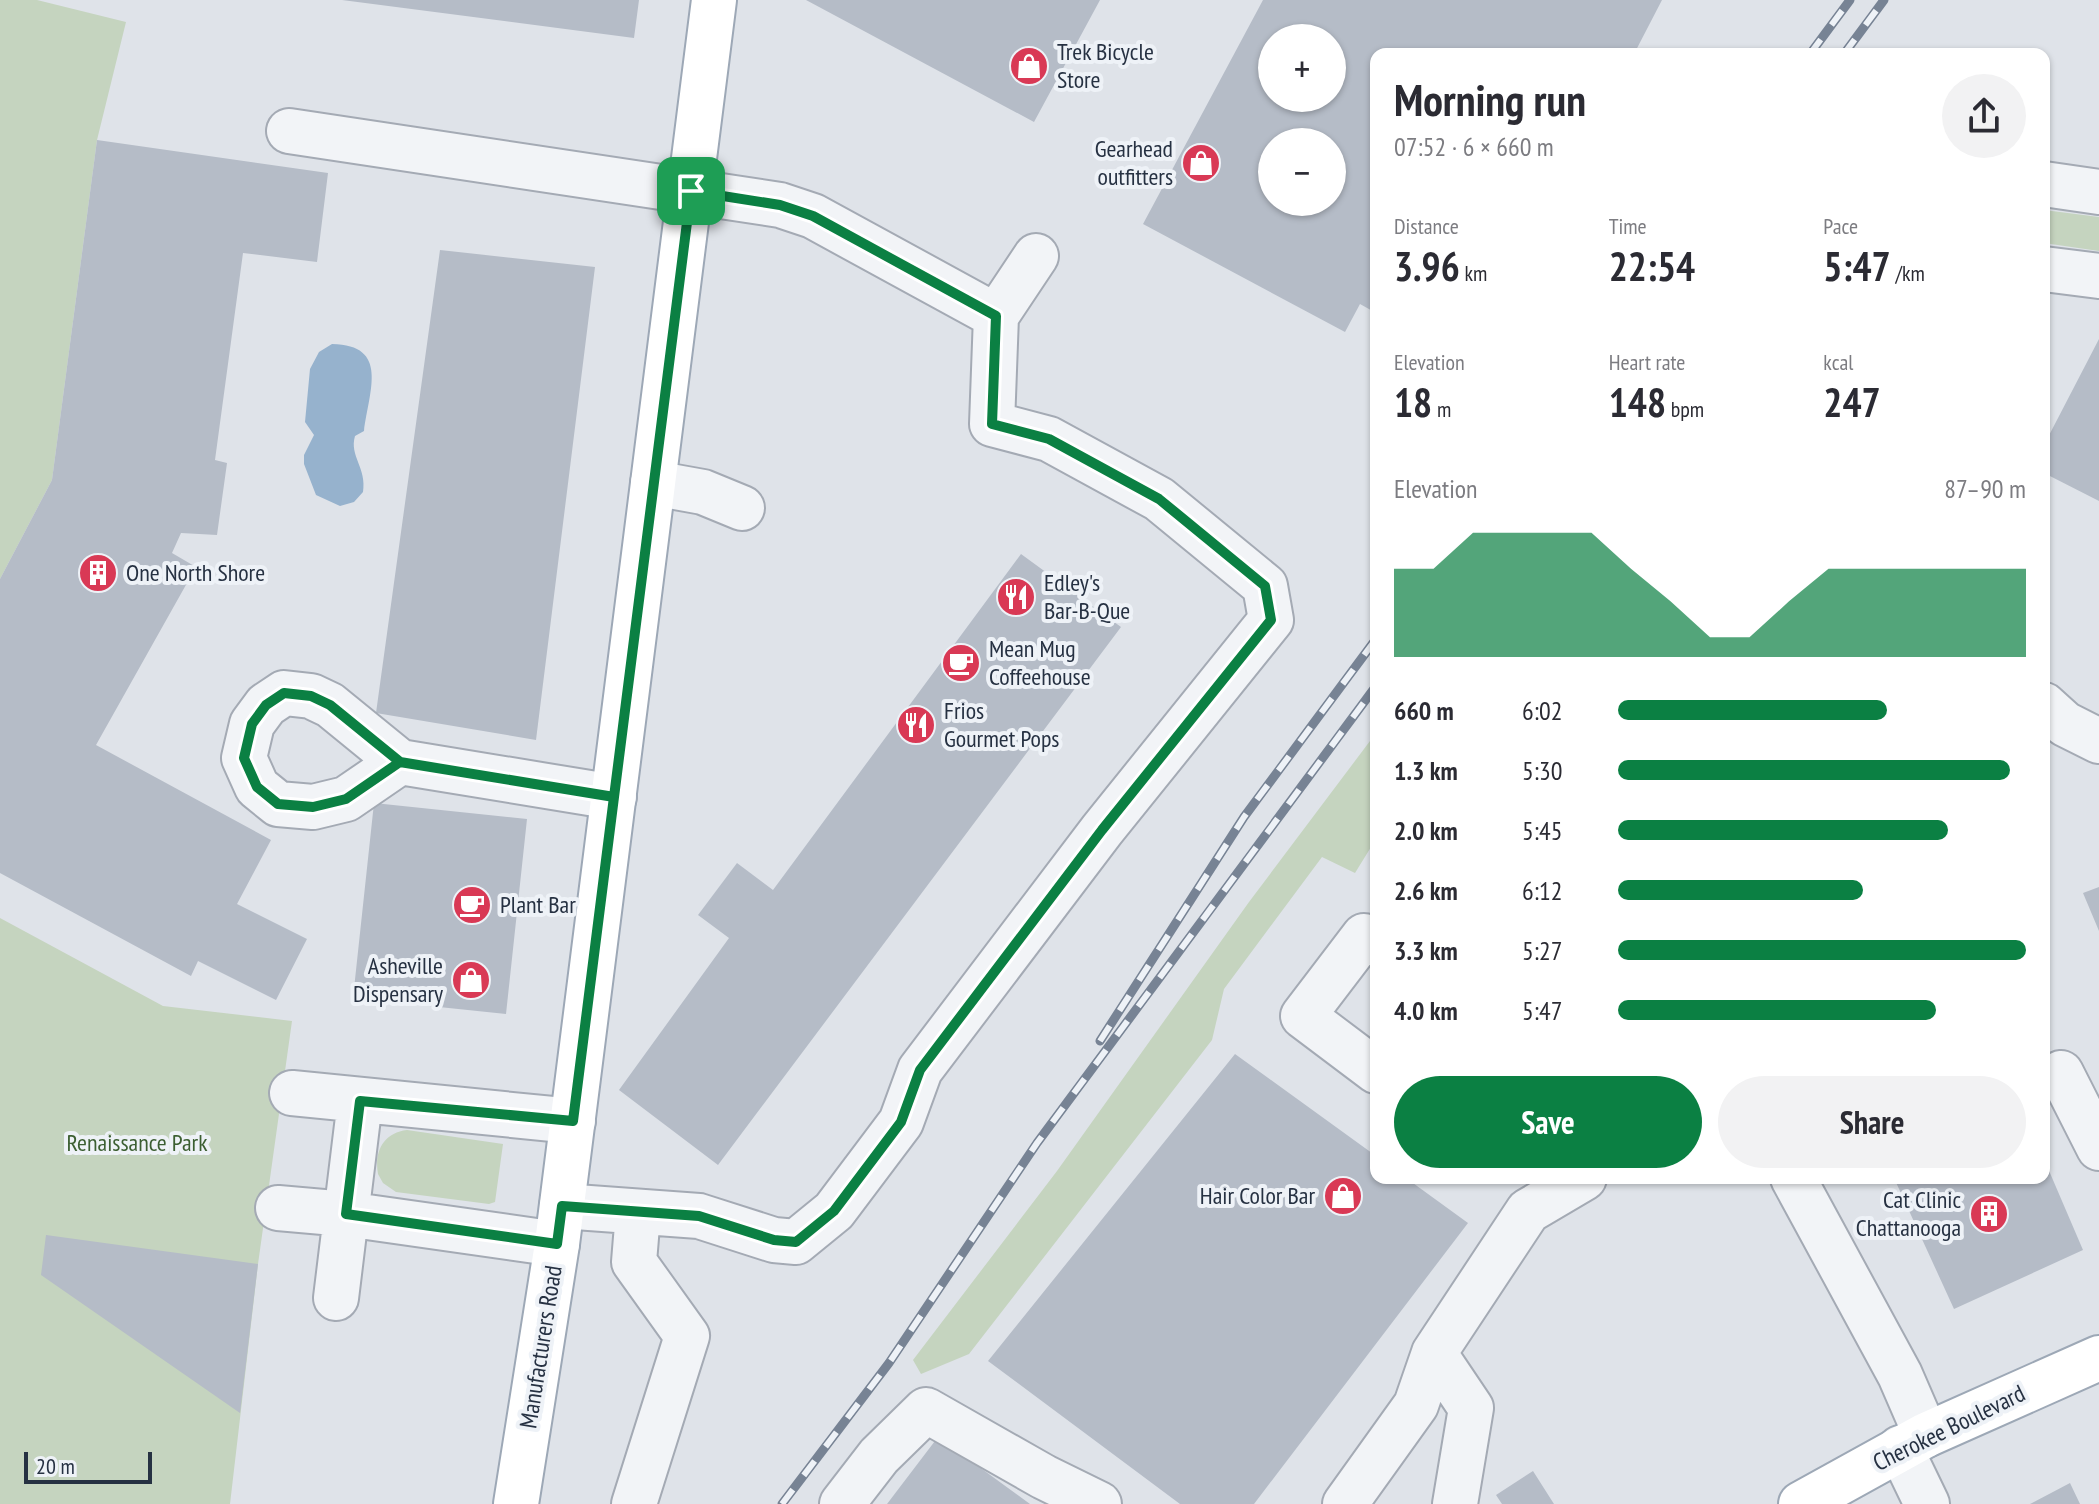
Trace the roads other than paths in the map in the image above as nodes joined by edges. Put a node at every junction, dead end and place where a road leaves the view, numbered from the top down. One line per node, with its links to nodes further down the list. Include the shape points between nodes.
1 (714, 0): 4 (main road, Manufacturers Road)
2 (289, 131): 4 (street)
3 (2050, 185): 5 (street)
4 (691, 191): 9 (street, via 780,205 813,216); 10 (main road, Manufacturers Road)
5 (2099, 192)
6 (1036, 256): 9 (street)
7 (2050, 270): 8 (street)
8 (2099, 276)
9 (996, 316): 25 (street, via 992,424 1049,439 1159,499 1265,586 1271,620 1102,830 920,1070 901,1122 834,1211 796,1242 699,1216)
10 (653, 483): 11 (street, via 703,492); 13 (main road, Manufacturers Road)
11 (742, 508)
12 (400, 762): 13 (street)
13 (614, 797): 19 (main road, Manufacturers Road)
14 (1370, 940): 15 (street, via 1364,936 1303,1016)
15 (1370, 1066)
16 (2061, 1073): 20 (street)
17 (292, 1093): 18 (street)
18 (360, 1101): 19 (street); 26 (street)
19 (573, 1121): 27 (main road, Manufacturers Road)
20 (2099, 1148)
21 (1556, 1184): 23 (street)
22 (1796, 1184): 31 (street, via 1900,1375)
23 (1533, 1189): 29 (street, via 1528,1211)
24 (278, 1208): 26 (street)
25 (638, 1213): 27 (street); 33 (street, via 634,1262 687,1336)
26 (346, 1214): 27 (street); 28 (street)
27 (560, 1225): 32 (main road, Manufacturers Road)
28 (336, 1298)
29 (1434, 1353): 36 (street, via 1416,1405); 37 (street, via 1471,1408)
30 (2099, 1358): 31 (main road, Cherokee Boulevard)
31 (1913, 1442): 38 (main road, Cherokee Boulevard); 39 (street)
32 (516, 1504)
33 (634, 1504)
34 (842, 1504): 35 (street, via 879,1456 926,1410)
35 (1099, 1504)
36 (1345, 1504)
37 (1455, 1504)
38 (1801, 1504)
39 (1927, 1504)

